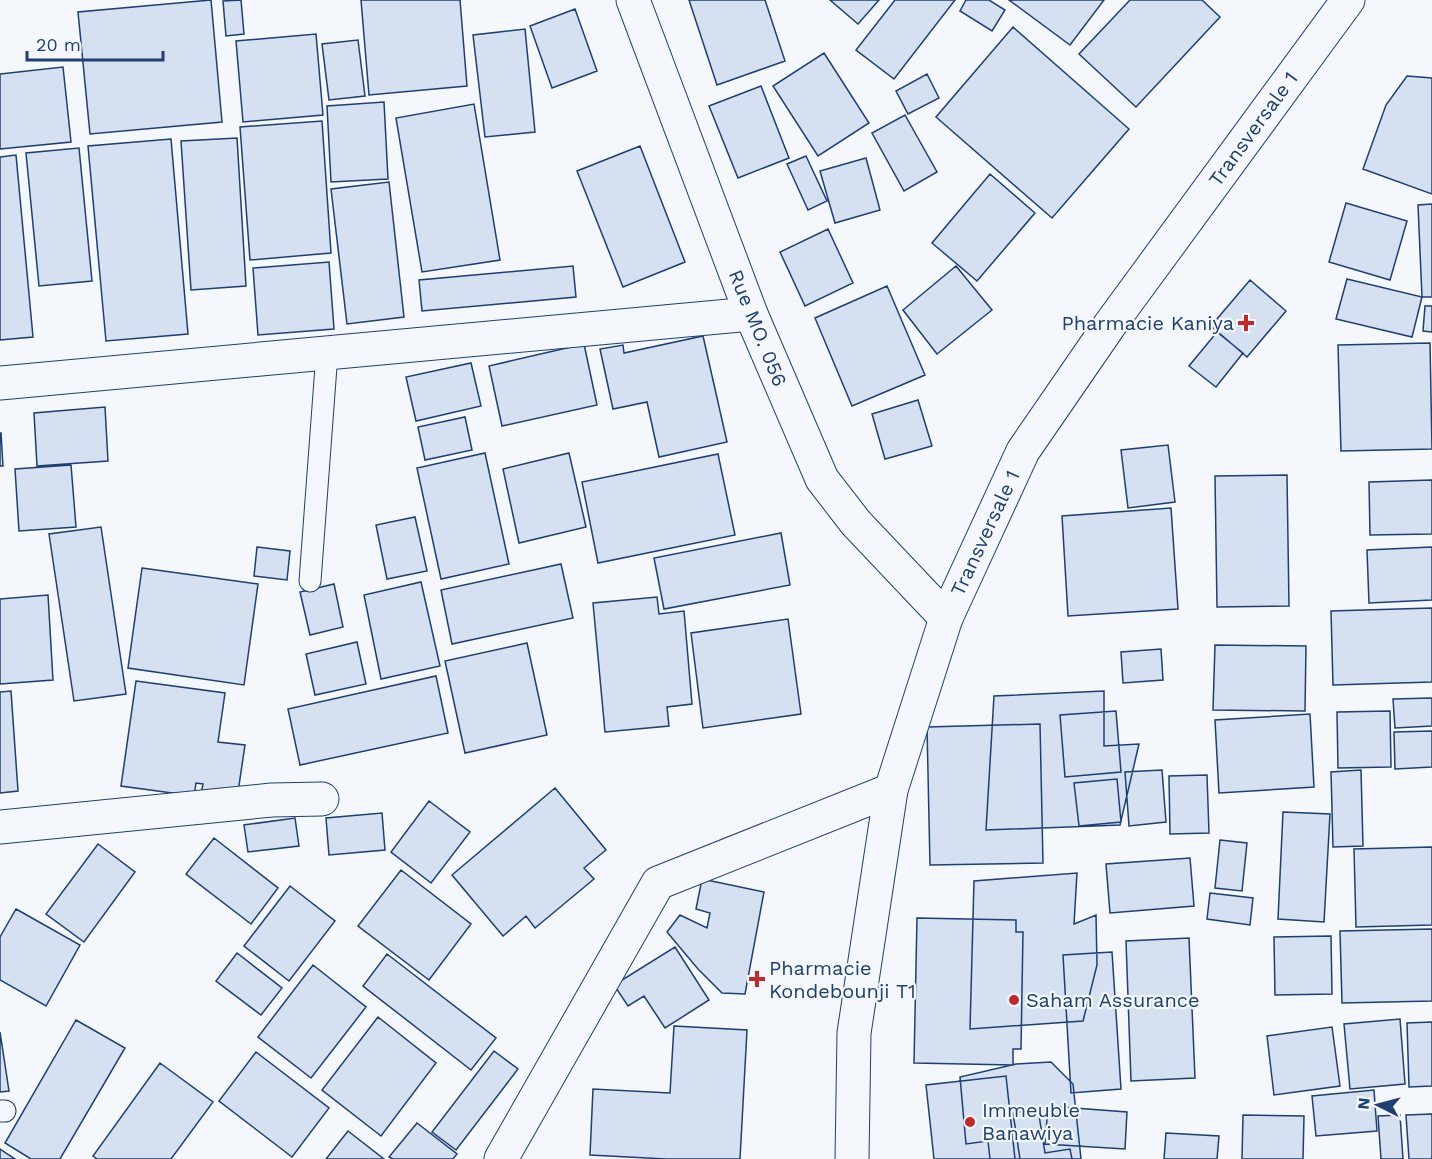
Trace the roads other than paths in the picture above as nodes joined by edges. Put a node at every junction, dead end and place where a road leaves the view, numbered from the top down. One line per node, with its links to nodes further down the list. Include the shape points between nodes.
1 (633, 0): 3 (street, Rue MO. 056)
2 (1348, 0): 7 (street, Transversale 1, via 1109,326 1023,451)
3 (751, 315): 4 (street); 7 (street, Rue MO. 056, via 822,479 856,523)
4 (327, 353): 5 (street); 6 (lane)
5 (0, 383)
6 (310, 581)
7 (946, 618): 8 (street, Transversale 1)
8 (891, 790): 11 (street, via 658,883); 12 (street, Transversale 1, via 854,1033)
9 (322, 799): 10 (street, via 272,800)
10 (0, 827)
11 (501, 1159)
12 (852, 1159)

